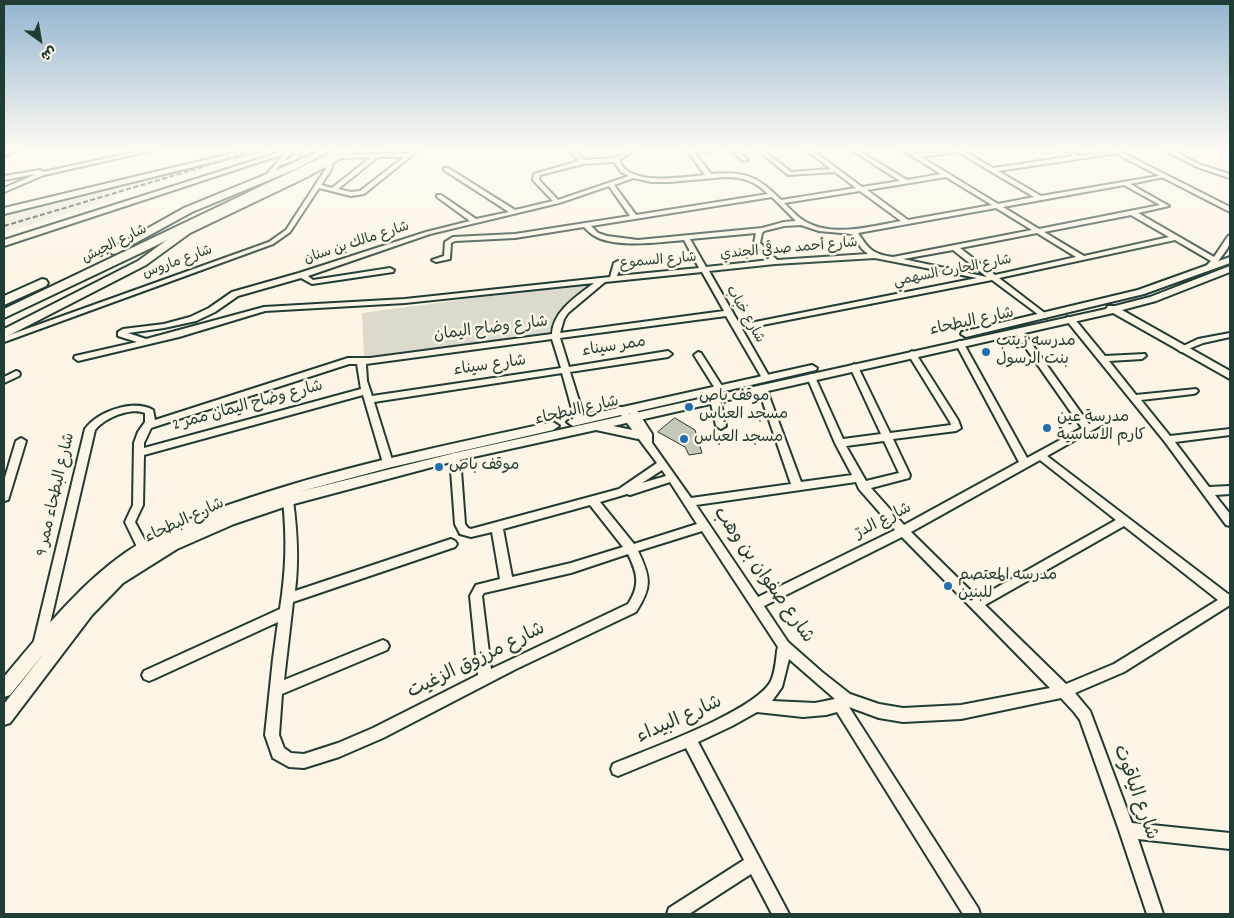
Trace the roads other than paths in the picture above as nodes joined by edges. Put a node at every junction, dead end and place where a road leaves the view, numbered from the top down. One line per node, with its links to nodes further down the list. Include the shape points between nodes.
1 (77, 192): 30 (main road)
2 (90, 192): 30 (main road)
3 (155, 192): 47 (street)
4 (231, 192): 49 (main road, via 178,215)
5 (248, 192): 49 (main road, شارع الجيش)
6 (256, 192): 42 (main road, شارع الجيش)
7 (268, 192): 42 (main road)
8 (313, 192): 80 (street, شارع ماروس, via 288,231 271,243)
9 (341, 192): 10 (street)
10 (365, 192)
11 (482, 192): 31 (street)
12 (548, 192): 26 (street)
13 (589, 192): 26 (street, شارع مالك بن سنان)
14 (616, 192): 33 (street)
15 (769, 192): 23 (street)
16 (839, 192): 27 (street)
17 (866, 192): 35 (street)
18 (974, 192): 28 (street)
19 (1029, 192): 25 (street)
20 (1070, 192): 25 (street)
21 (1140, 192): 32 (street, via 1166,206)
22 (1195, 192): 29 (street)
23 (772, 195): 27 (street); 33 (street)
24 (439, 196): 34 (street, via 452,206 463,209)
25 (1038, 197): 28 (street)
26 (557, 202): 31 (street, شارع مالك بن سنان)
27 (779, 202): 36 (street)
28 (995, 205): 35 (street); 40 (street)
29 (1225, 206)
30 (4, 210)
31 (514, 212): 34 (street, شارع مالك بن سنان)
32 (1134, 214): 40 (street); 46 (street)
33 (634, 217): 38 (street)
34 (474, 221): 37 (street, شارع مالك بن سنان)
35 (906, 222): 41 (street)
36 (802, 223): 39 (street); 41 (street, via 832,231)
37 (463, 224): 44 (street); 64 (street, شارع مالك بن سنان)
38 (586, 225): 44 (street, via 508,237); 45 (street, via 600,236 629,242)
39 (762, 230): 45 (street); 57 (street, via 757,243)
40 (1038, 231): 48 (street); 52 (street)
41 (854, 232): 51 (street, via 864,248)
42 (172, 236): 72 (main road, شارع الجيش); 80 (main road, via 142,263)
43 (1230, 237): 55 (street)
44 (462, 238): 54 (street, via 450,240 447,256)
45 (686, 238): 62 (street, شارع خباب)
46 (1174, 238): 52 (street, شارع الحارث السهمي); 55 (street)
47 (4, 243)
48 (954, 248): 50 (street); 66 (street)
49 (113, 251): 68 (main road, شارع الجيش)
50 (931, 252): 53 (street); 59 (street, via 932,260)
51 (875, 256): 53 (street, شارع أحمد صدقي الجندي); 57 (street, شارع أحمد صدقي الجندي)
52 (1081, 257): 66 (street, شارع الحارث السهمي)
53 (895, 259): 59 (street, شارع أحمد صدقي الجندي)
54 (436, 260)
55 (1215, 260): 63 (street)
56 (1230, 260): 63 (street, شارع البطحاء)
57 (775, 262): 62 (street, شارع أحمد صدقي الجندي)
58 (618, 263): 65 (street)
59 (941, 268): 66 (street, شارع أحمد صدقي الجندي)
60 (1230, 269): 70 (street, شارع البطحاء)
61 (390, 270): 64 (street, via 312,282)
62 (705, 270): 65 (street, شارع السموع); 73 (street, شارع خباب)
63 (1207, 270): 69 (street, شارع البطحاء)
64 (302, 275): 82 (street, شارع مالك بن سنان, via 235,294 193,319 121,334)
65 (614, 278): 67 (street, شارع السموع)
66 (989, 278): 74 (street); 77 (street, شارع الحارث السهمي)
67 (604, 279): 81 (street, شارع السموع, via 561,317 556,326); 82 (street, شارع السموع, via 405,301 264,309)
68 (4, 301)
69 (1103, 302): 71 (street); 74 (street, شارع البطحاء)
70 (1137, 303): 71 (street, شارع البطحاء); 76 (street, via 1134,310)
71 (1116, 309): 75 (street, شارع البطحاء); 76 (street)
72 (4, 314)
73 (729, 314): 77 (street, شارع خباب); 81 (street, شارع وضاح اليمان)
74 (1043, 316): 98 (street, شارع البطحاء)
75 (1070, 319): 78 (street, شارع البطحاء); 90 (street)
76 (1140, 323): 84 (street)
77 (736, 328): 98 (street, شارع خباب)
78 (1018, 331): 83 (street, شارع البطحاء); 108 (street)
79 (1230, 335): 84 (street)
80 (7, 336)
81 (556, 337): 91 (street, شارع وضاح اليمان); 93 (street)
82 (146, 342): 89 (street, شارع السموع)
83 (960, 344): 86 (street, شارع البطحاء); 120 (street)
84 (1181, 348): 95 (street)
85 (668, 354): 93 (street, ممر سيناء)
86 (912, 354): 92 (street, شارع البطحاء); 110 (street, via 956,428)
87 (698, 355): 100 (street)
88 (1142, 356): 90 (street)
89 (78, 358)
90 (1102, 359): 102 (street)
91 (361, 361): 101 (street); 106 (street, شارع وضاح اليمان, via 339,364)
92 (854, 367): 96 (street, شارع البطحاء); 110 (street)
93 (565, 371): 101 (street, شارع سيناء); 105 (street)
94 (16, 374): 97 (street)
95 (1230, 376)
96 (810, 377): 98 (street, شارع البطحاء); 114 (street, شارع الياقوت)
97 (4, 380)
98 (764, 383): 100 (street, شارع البطحاء); 123 (street, شارع خباب)
99 (1193, 391): 102 (street)
100 (717, 394): 103 (street, شارع البطحاء); 107 (street)
101 (367, 395): 115 (street, شارع وضاح اليمان ممر 2); 118 (street)
102 (1134, 398): 112 (street)
103 (628, 413): 105 (street, شارع البطحاء); 111 (street, شارع صفوان بن وهب)
104 (1104, 420): 108 (street, شارع الدرّ)
105 (585, 423): 111 (street); 117 (street, شارع البطحاء); 118 (street, شارع البطحاء)
106 (149, 425): 115 (street, via 141,436); 147 (street, شارع البطحاء ممر 9, via 150,412 142,408 109,416 93,423 90,429)
107 (721, 426)
108 (1088, 429): 116 (street, شارع الدرّ)
109 (1230, 432): 112 (street)
110 (887, 435): 114 (street); 122 (street, via 904,475)
111 (643, 439): 119 (street, شارع صفوان بن وهب)
112 (1168, 440): 125 (street)
113 (21, 442): 127 (street)
114 (840, 443): 122 (street, شارع الياقوت)
115 (139, 453): 137 (street, via 138,505 130,522)
116 (1041, 456): 120 (street, شارع الدرّ); 131 (street)
117 (455, 457): 128 (street, شارع البطحاء); 134 (street, via 462,530 471,533)
118 (388, 463): 128 (street, شارع البطحاء)
119 (663, 464): 121 (street, شارع صفوان بن وهب); 126 (street)
120 (1025, 464): 135 (street, شارع الدرّ)
121 (672, 478): 126 (street); 130 (street, شارع صفوان بن وهب)
122 (860, 482): 123 (street); 135 (street, شارع الياقوت)
123 (797, 485): 130 (street)
124 (1230, 490): 125 (street)
125 (1206, 491): 132 (street)
126 (622, 492): 129 (street)
127 (4, 497)
128 (281, 499): 137 (street, شارع البطحاء, via 203,520); 140 (street, شارع مرزوق الزغيت, via 292,536); 155 (street, شارع البطحاء, via 185,538 118,579 87,610)
129 (592, 500): 134 (street); 138 (street, شارع مرزوق الزغيت)
130 (688, 502): 133 (street, شارع صفوان بن وهب)
131 (1124, 521): 141 (street); 143 (street)
132 (1230, 522)
133 (704, 526): 138 (street); 142 (street, شارع صفوان بن وهب)
134 (497, 527): 139 (street)
135 (903, 531): 142 (street, شارع الدرّ); 143 (street, شارع الياقوت)
136 (451, 544): 140 (street)
137 (143, 548): 147 (street, شارع البطحاء, via 83,598)
138 (631, 550): 139 (street); 149 (street, شارع مرزوق الزغيت, via 643,573 644,585 641,597 632,608)
139 (507, 583): 149 (street, via 484,587 476,594)
140 (289, 598): 144 (street, شارع مرزوق الزغيت)
141 (1229, 600): 152 (street, شارع صفوان بن وهب, via 1119,668)
142 (756, 604): 146 (street, شارع صفوان بن وهب)
143 (977, 604): 152 (street, شارع الياقوت)
144 (287, 612): 148 (street); 151 (street, شارع مرزوق الزغيت)
145 (382, 646): 151 (street)
146 (784, 646): 153 (street, شارع صفوان بن وهب); 154 (street, شارع البيداء, via 783,664 774,688)
147 (38, 649): 150 (street, شارع البطحاء)
148 (149, 675)
149 (484, 678): 151 (street, شارع مرزوق الزغيت, via 378,733 304,761 289,760 275,748 272,735)
150 (4, 689)
151 (276, 690)
152 (1066, 691): 153 (street, شارع صفوان بن وهب, via 934,715 879,712); 158 (street, شارع الياقوت, via 1085,716)
153 (843, 702): 154 (street, شارع البيداء, via 822,710); 163 (street)
154 (758, 706): 156 (street, شارع البيداء)
155 (4, 717)
156 (689, 739): 157 (street, شارع البيداء); 160 (street)
157 (618, 769)
158 (1127, 830): 159 (street); 164 (street, شارع الياقوت)
159 (1230, 840)
160 (754, 863): 161 (street); 162 (street)
161 (775, 909)
162 (675, 914)
163 (972, 914)
164 (1155, 914)

